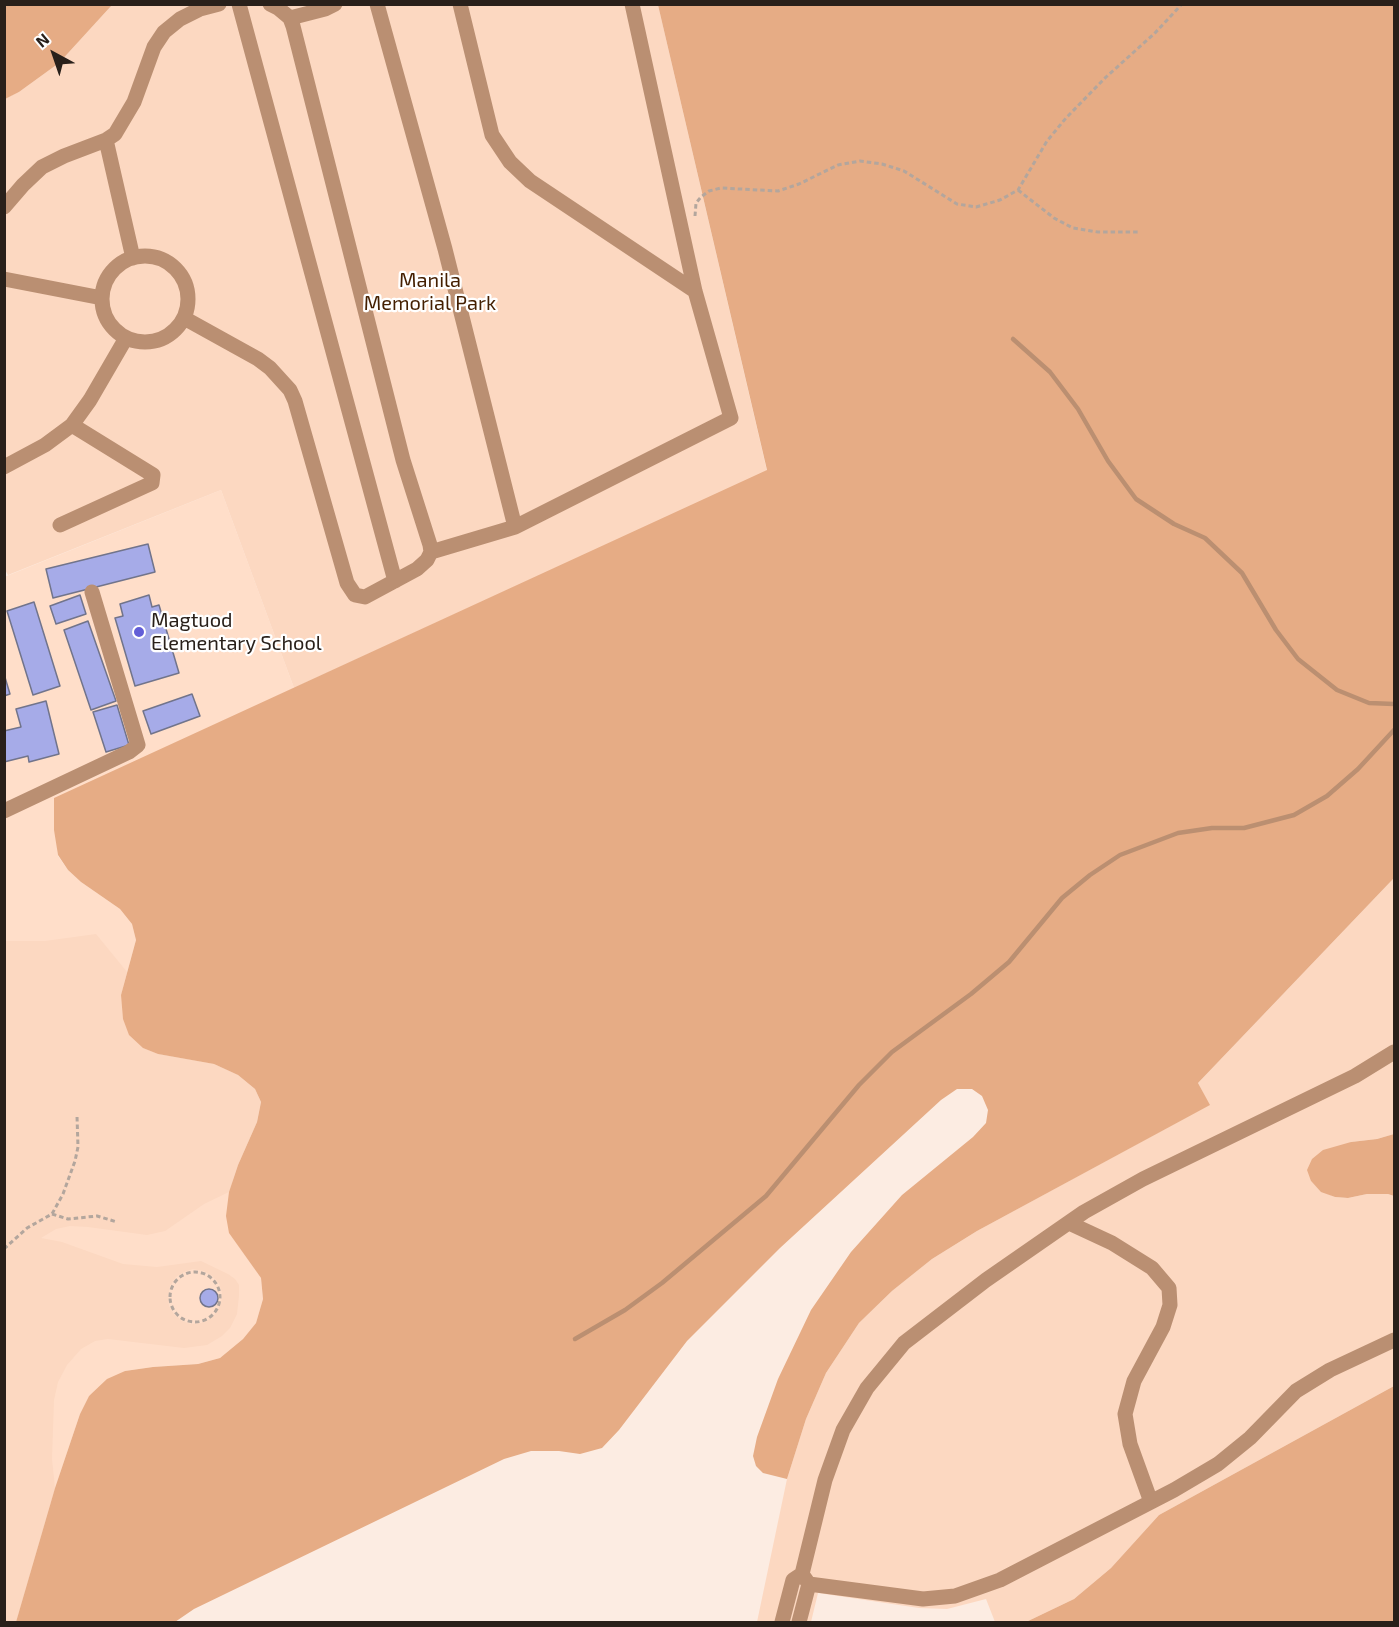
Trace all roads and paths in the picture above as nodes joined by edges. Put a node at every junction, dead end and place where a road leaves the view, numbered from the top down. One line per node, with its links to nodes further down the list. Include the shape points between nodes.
1 (219, 4): 10 (lane, via 180,19 164,33 154,47 134,102 115,135)
2 (239, 4): 26 (lane)
3 (270, 4): 9 (lane)
4 (334, 4): 9 (lane)
5 (377, 4): 24 (lane, via 445,249)
6 (460, 4): 17 (lane, via 492,135 510,162 530,181)
7 (632, 4): 17 (lane)
8 (1182, 4): 11 (path, via 1066,118 1047,141)
9 (290, 18): 25 (lane, via 403,460)
10 (106, 140): 12 (lane, via 42,167); 15 (lane)
11 (1018, 190): 13 (path, via 976,207 957,204 904,171 860,161 838,165 778,191 710,191 696,203); 14 (path, via 1073,228)
12 (4, 207)
13 (694, 222)
14 (1138, 232)
15 (133, 258): 18 (lane, via 111,273); 19 (lane, via 160,259 181,275 188,301)
16 (4, 279): 18 (lane)
17 (695, 291): 24 (lane, via 731,418)
18 (102, 298): 20 (lane, via 108,322)
19 (184, 318): 20 (lane, via 173,332 159,340 142,342); 26 (lane, via 258,359 290,390 351,590 356,596 366,597)
20 (126, 338): 21 (lane)
21 (72, 424): 22 (lane, via 45,446); 23 (lane, via 153,476 152,483)
22 (4, 467)
23 (60, 525)
24 (515, 527): 25 (lane)
25 (431, 552): 26 (lane, via 417,569)
26 (395, 581)
27 (92, 592): 28 (lane, via 138,744 129,752)
28 (4, 811)
29 (1395, 1052): 33 (lane, via 1355,1076 1143,1179)
30 (77, 1116): 31 (path, via 75,1161)
31 (52, 1214): 32 (path, via 68,1219 97,1216); 34 (path, via 27,1228)
32 (117, 1222)
33 (1069, 1223): 37 (lane, via 1152,1268 1169,1288 1170,1305 1163,1327 1134,1381 1125,1414 1130,1444); 38 (lane, via 904,1343 867,1388 843,1430 825,1480)
34 (4, 1249)
35 (170, 1296): 35 (path, via 176,1313 191,1322 201,1321 216,1311 220,1293 211,1277 194,1272 177,1279)
36 (1395, 1340): 37 (lane, via 1330,1370 1296,1391 1218,1464)
37 (1151, 1502): 38 (lane, via 1000,1580 955,1596 922,1599)
38 (806, 1579): 39 (lane, via 793,1580); 40 (lane)
39 (782, 1623)
40 (799, 1623)

